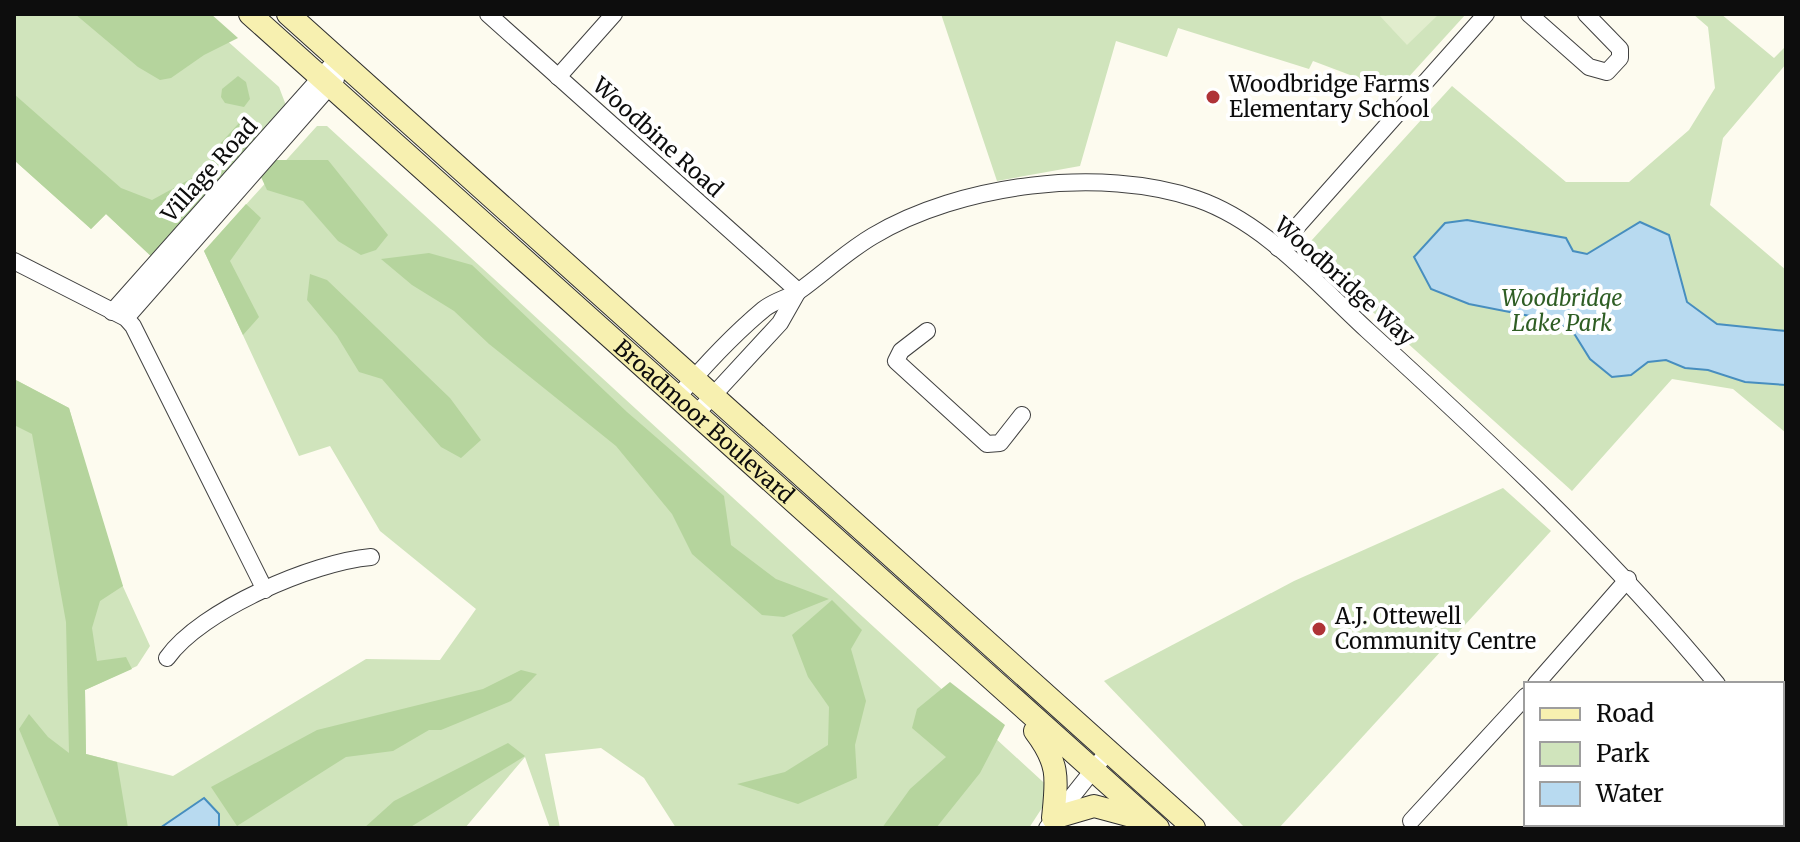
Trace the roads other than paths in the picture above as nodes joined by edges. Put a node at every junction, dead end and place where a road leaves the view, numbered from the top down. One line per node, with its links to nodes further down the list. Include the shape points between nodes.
1 (250, 14): 10 (main road, Broadmoor Boulevard)
2 (288, 14): 8 (main road, Broadmoor Boulevard)
3 (488, 14): 9 (street, Woodbine Road)
4 (614, 14): 9 (street)
5 (1486, 14): 11 (street)
6 (1529, 14): 7 (street, via 1589,67 1607,72 1620,58 1620,49)
7 (1586, 14)
8 (343, 62): 10 (street, Village Road); 16 (main road, Broadmoor Boulevard)
9 (558, 77): 13 (street, Woodbine Road)
10 (326, 82): 14 (street, Village Road); 18 (main road, Broadmoor Boulevard)
11 (1278, 248): 13 (street, Woodbridge Way, via 1225,212 1162,189 1047,185 967,198 910,217 841,256); 22 (street, Woodbridge Way, via 1518,467)
12 (14, 261): 14 (street)
13 (798, 291): 16 (street, Woodbridge Way, via 767,307); 17 (street, Woodbridge Way, via 780,323)
14 (119, 315): 23 (street, via 133,326)
15 (927, 331): 20 (street, via 896,361 987,444 1000,443)
16 (695, 377): 17 (main road, Broadmoor Boulevard); 18 (street, Woodbridge Way)
17 (713, 395): 19 (street, Woodbridge Way); 29 (main road, Broadmoor Boulevard)
18 (677, 398): 19 (main road, Broadmoor Boulevard)
19 (695, 415): 28 (main road, Broadmoor Boulevard)
20 (1022, 415)
21 (371, 557): 23 (street, via 328,563)
22 (1628, 579): 25 (street); 26 (street, Woodbridge Way)
23 (265, 590): 24 (street, via 195,628)
24 (167, 658)
25 (1538, 682)
26 (1715, 682)
27 (1524, 698): 31 (street)
28 (1013, 700): 30 (main road, Broadmoor Boulevard); 32 (main road, via 1054,763)
29 (1109, 750): 30 (street); 34 (main road, Broadmoor Boulevard)
30 (1091, 770): 32 (street); 33 (main road, Broadmoor Boulevard)
31 (1411, 821)
32 (1050, 823): 33 (main road, via 1094,806)
33 (1154, 825)
34 (1194, 828)

